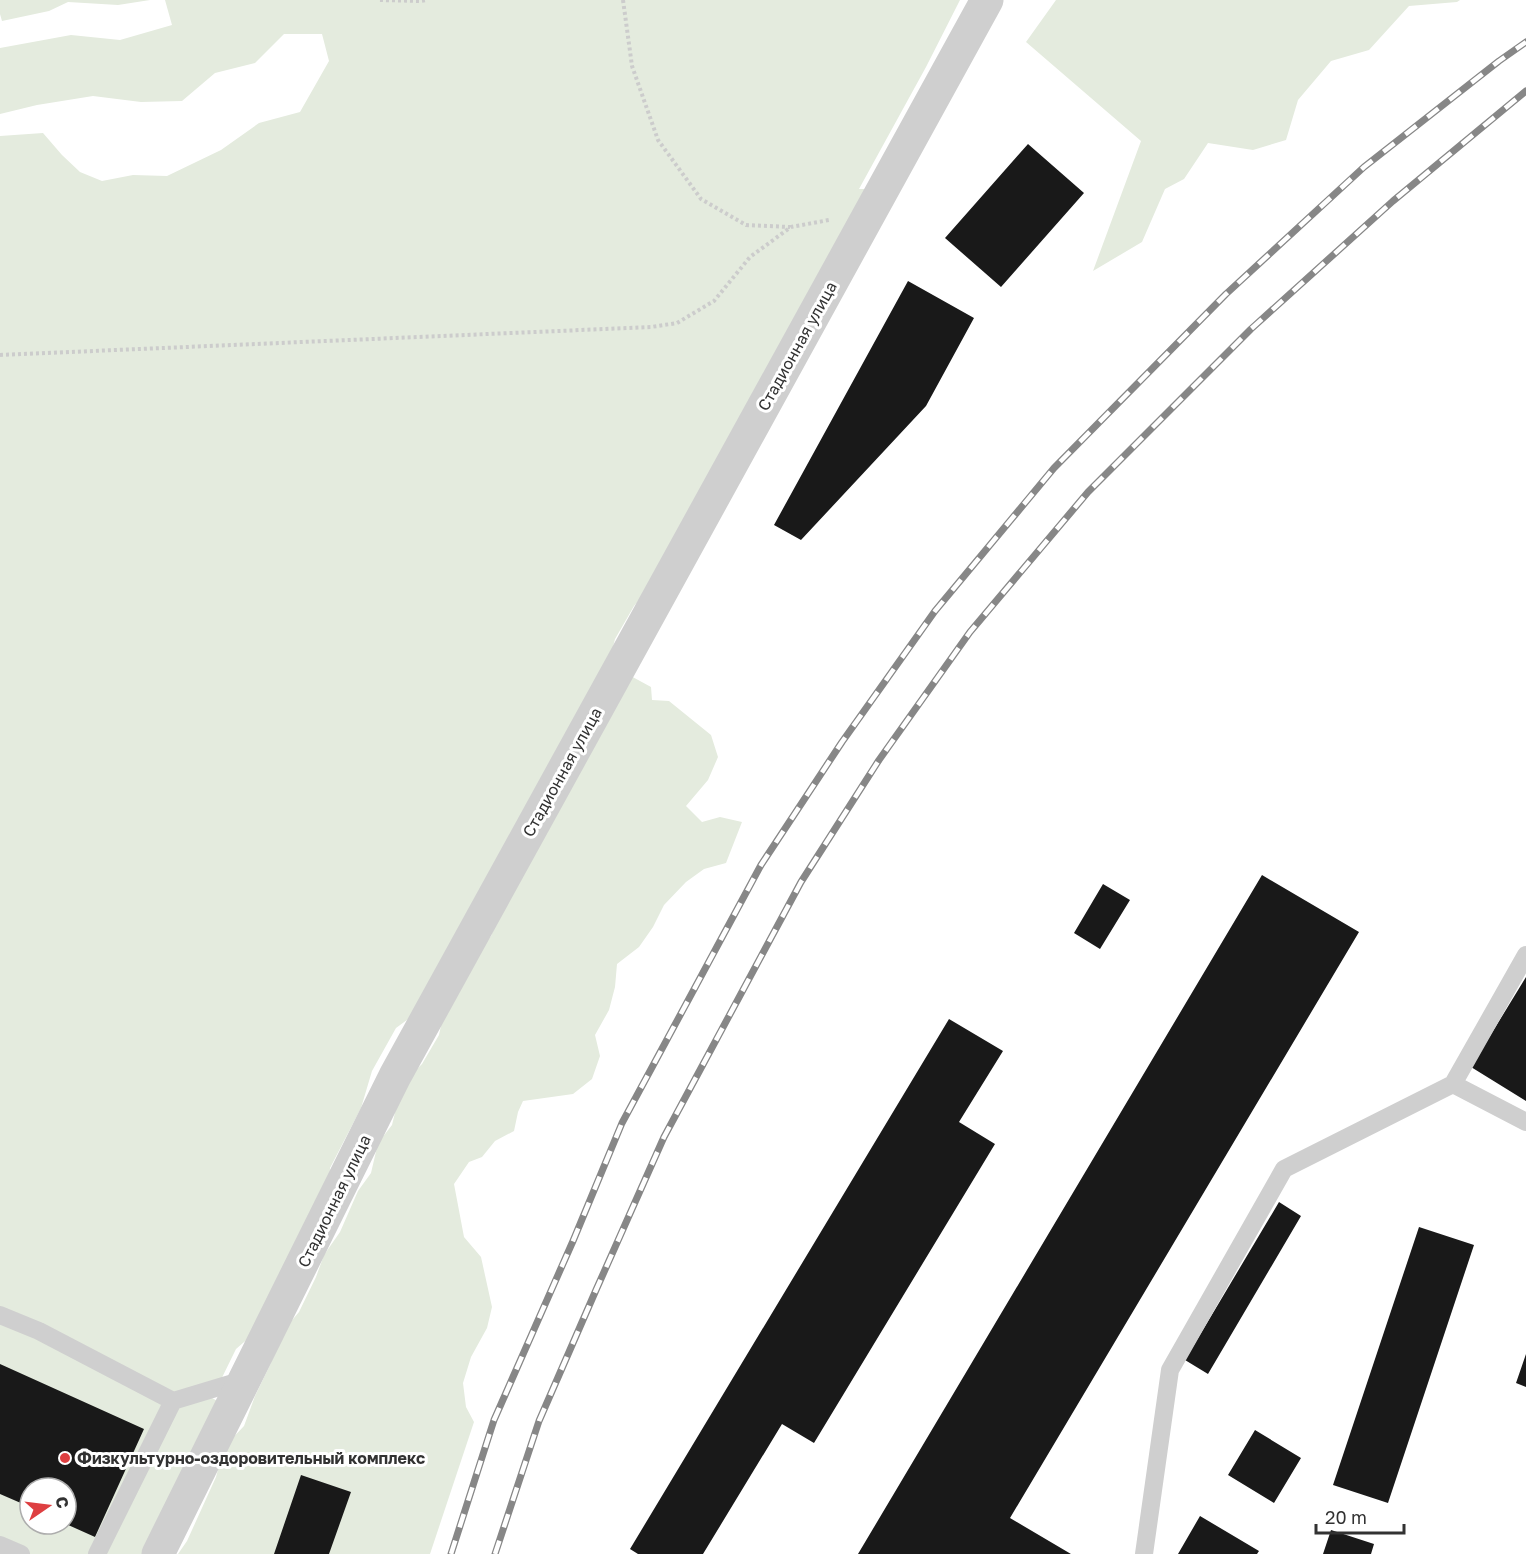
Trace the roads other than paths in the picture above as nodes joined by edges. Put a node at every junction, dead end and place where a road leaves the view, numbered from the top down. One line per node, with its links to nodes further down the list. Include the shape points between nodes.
1 (987, 0): 6 (street, Стадионная улица, via 395,1076)
2 (1526, 955): 3 (lane)
3 (1453, 1084): 4 (lane); 10 (lane, via 1284,1169 1170,1370)
4 (1526, 1122)
5 (0, 1316): 7 (lane, via 39,1331)
6 (246, 1379): 7 (lane); 9 (street, Стадионная улица)
7 (173, 1401): 8 (lane)
8 (97, 1554)
9 (158, 1554)
10 (1144, 1554)

